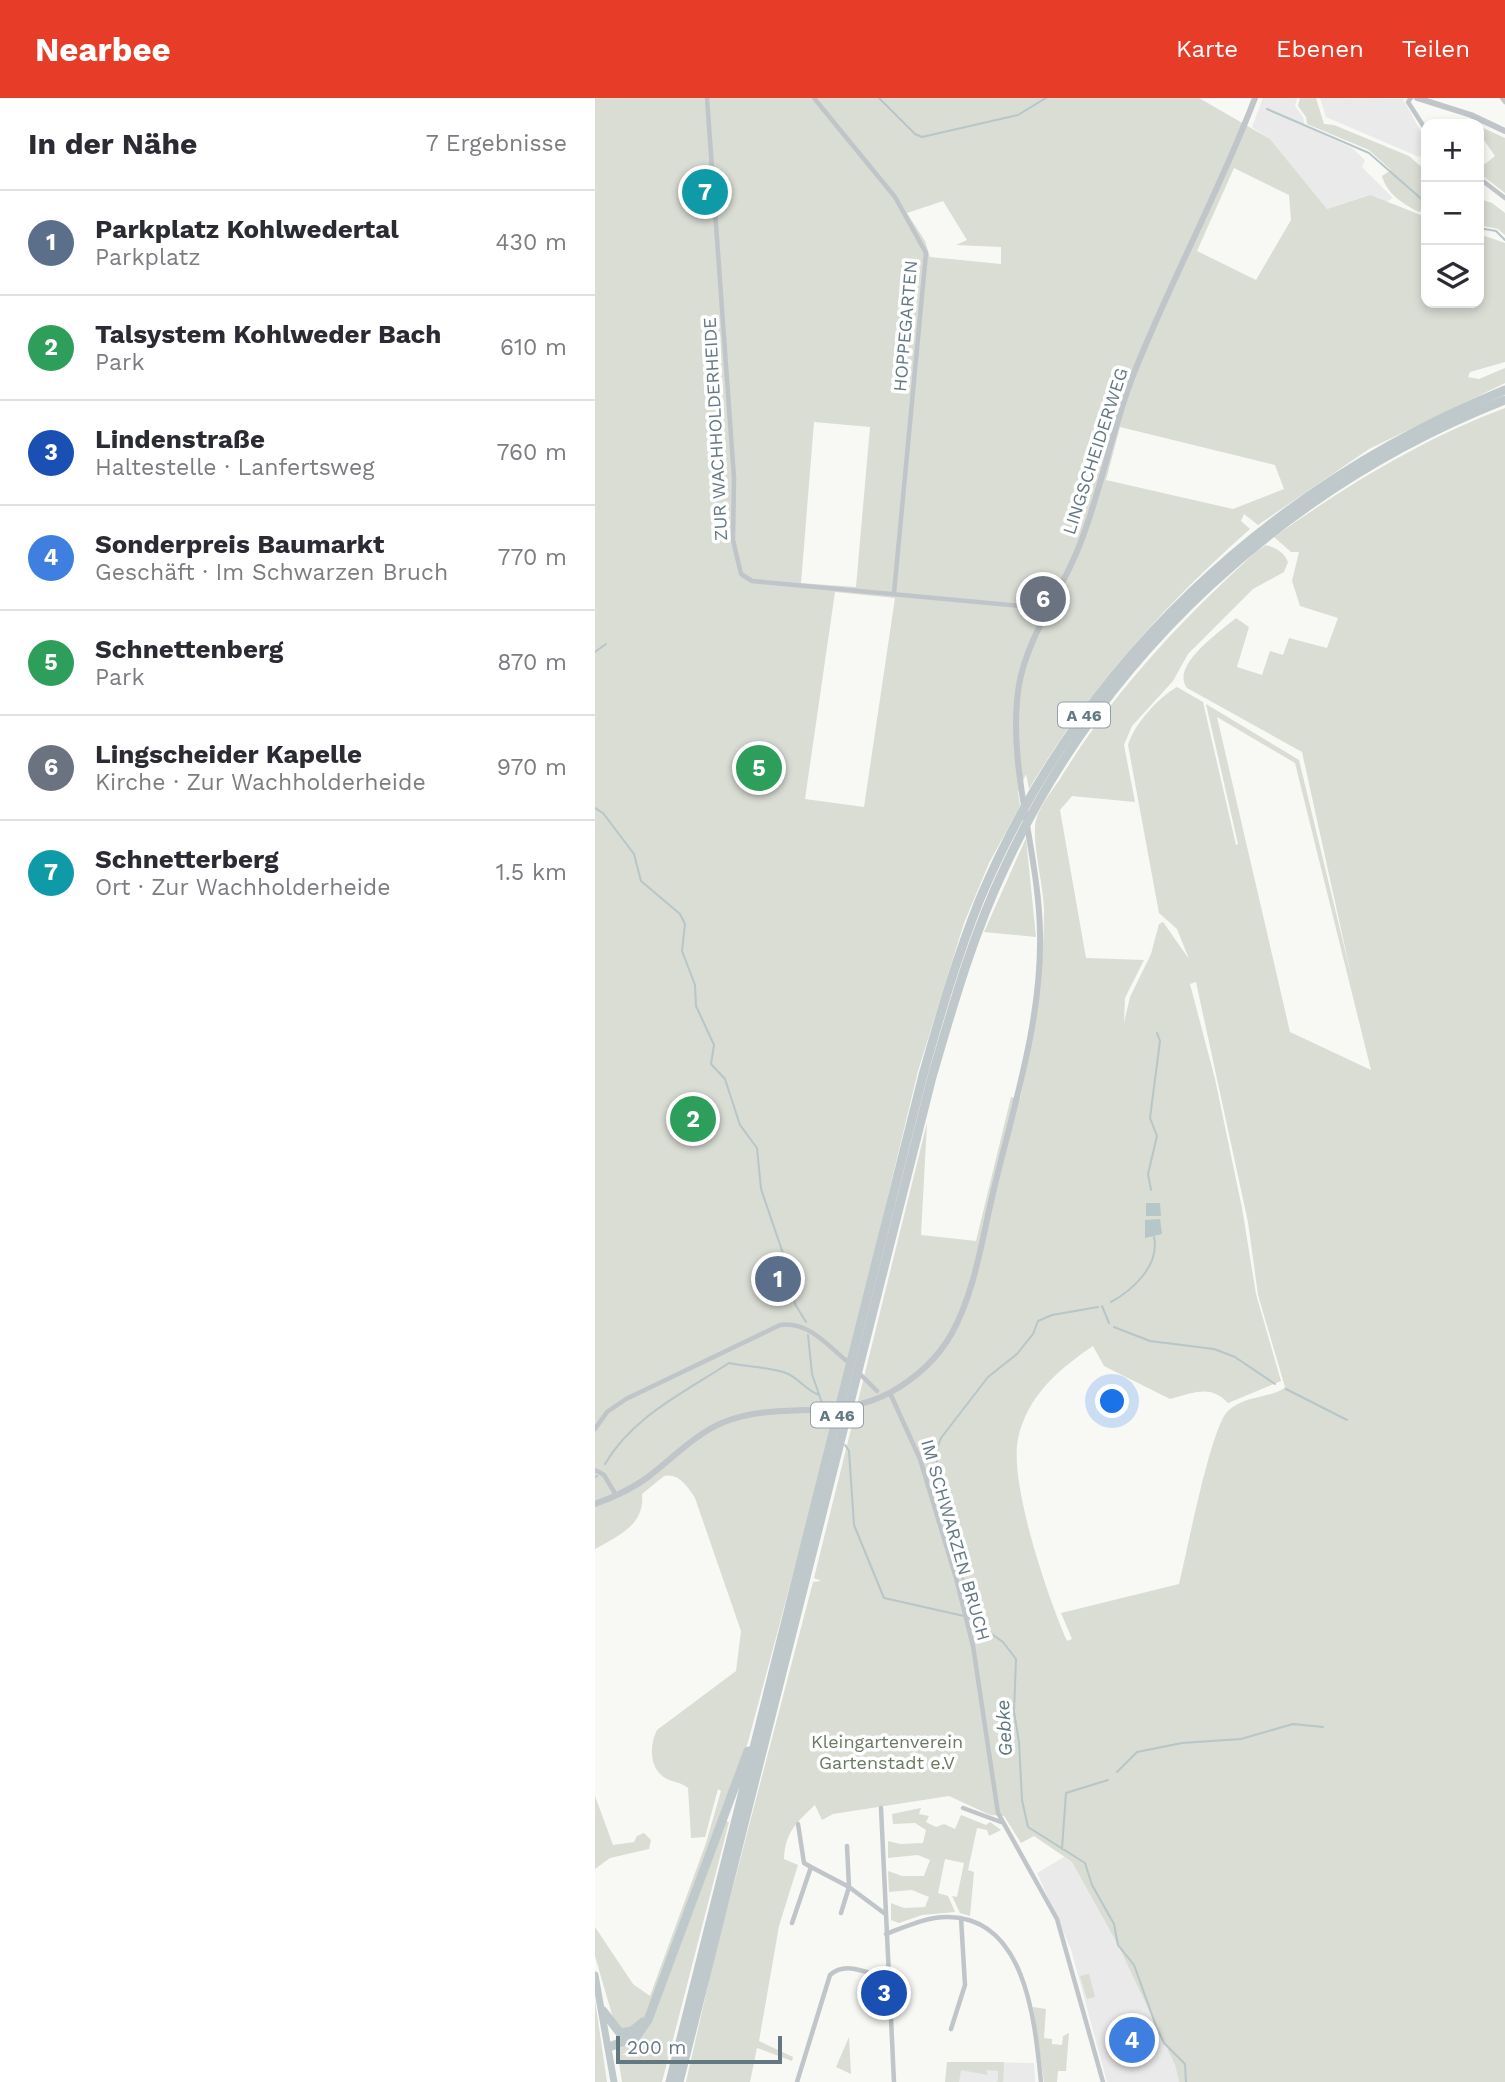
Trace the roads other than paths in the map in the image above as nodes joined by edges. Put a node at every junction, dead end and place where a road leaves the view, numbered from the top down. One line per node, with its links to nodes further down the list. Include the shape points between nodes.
1 (707, 98): 12 (street, ZUR WACHHOLDERHEIDE, via 733,478 733,540 741,575 752,581)
2 (814, 98): 12 (street, HOPPEGARTEN, via 889,189 926,253)
3 (1255, 98): 13 (street, LINGSCHEIDERWEG, via 1137,366 1088,525)
4 (1411, 98): 6 (street, via 1410,107)
5 (1419, 98): 7 (street)
6 (1421, 123)
7 (1505, 131)
8 (1484, 182): 9 (street)
9 (1505, 198)
10 (1505, 390): 14 (highway, A 46, via 1377,451 1275,518 1184,598 1103,689 1035,790 981,899 934,1038)
11 (1505, 400): 14 (highway, A 46, via 1382,458 1282,525 1190,604 1103,705 1043,794 989,902)
12 (894, 593): 13 (street, ZUR WACHHOLDERHEIDE)
13 (1047, 612): 16 (street, LINGSCHEIDERWEG, via 1020,681 1016,719 1040,926 1031,1035 960,1315 942,1348)
14 (893, 1214): 21 (highway, A 46)
15 (877, 1391): 17 (street, via 814,1334 790,1324 757,1334 633,1395 607,1412)
16 (890, 1393): 19 (street, LINGSCHEIDERWEG, via 839,1410 764,1413 724,1422); 25 (street, IM SCHWARZEN BRUCH, via 920,1459 964,1608)
17 (595, 1429)
18 (595, 1470): 19 (street, via 604,1475)
19 (616, 1496): 20 (street, LINGSCHEIDERWEG)
20 (595, 1504)
21 (791, 1618): 22 (highway, A 46); 43 (highway, A 46)
22 (758, 1731): 37 (highway); 42 (highway, A 46)
23 (881, 1808): 31 (street)
24 (963, 1808): 25 (street)
25 (1002, 1822): 47 (street, IM SCHWARZEN BRUCH, via 1057,1919)
26 (798, 1824): 28 (street, via 804,1860)
27 (847, 1846): 29 (street)
28 (811, 1867): 29 (street); 33 (street)
29 (849, 1887): 30 (street); 31 (street)
30 (841, 1913)
31 (885, 1913): 34 (street)
32 (961, 1918): 34 (street, via 933,1918); 39 (street, via 966,1975); 46 (street, via 996,1935 1015,1961 1027,1997)
33 (792, 1923)
34 (885, 1934): 36 (street)
35 (595, 1975): 38 (main road)
36 (889, 1980): 44 (street, via 847,1968 830,1975); 45 (street)
37 (655, 2003): 38 (highway, via 641,2024 625,2033 614,2028); 40 (highway, via 636,2036)
38 (604, 2011): 40 (main road)
39 (951, 2029)
40 (610, 2047): 41 (main road)
41 (614, 2082)
42 (670, 2082)
43 (680, 2082)
44 (797, 2082)
45 (894, 2082)
46 (1041, 2082)
47 (1103, 2082)

